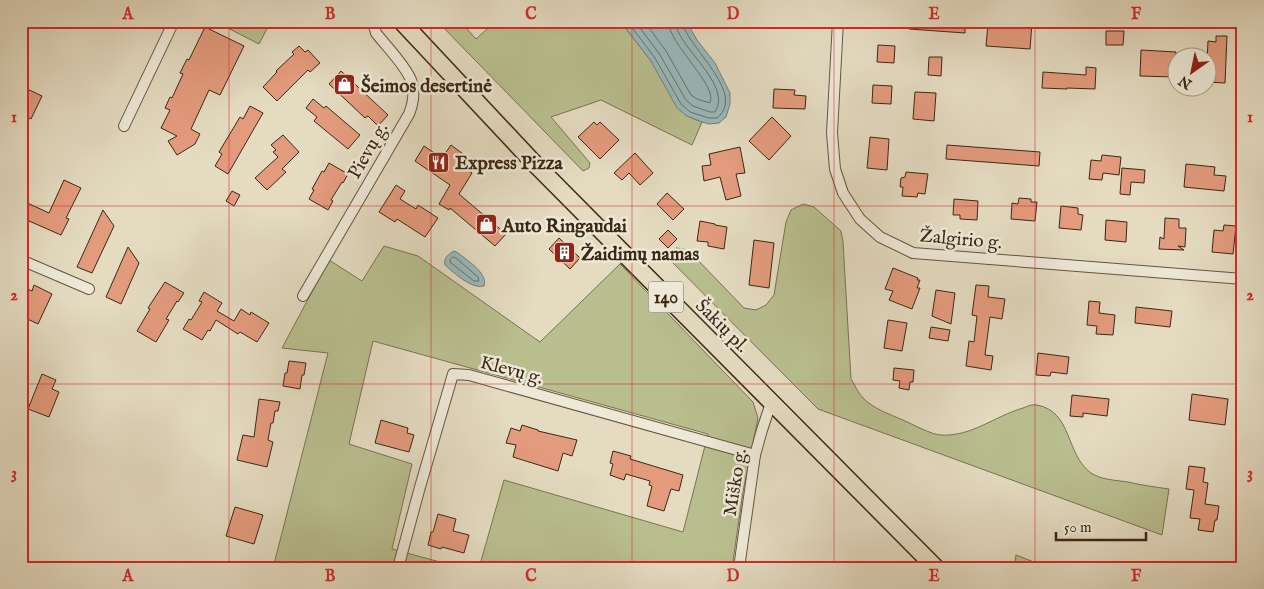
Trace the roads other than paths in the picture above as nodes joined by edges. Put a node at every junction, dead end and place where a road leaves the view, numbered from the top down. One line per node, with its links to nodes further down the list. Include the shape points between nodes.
1 (174, 21): 5 (street)
2 (375, 21): 9 (street, Pievų g., via 376,33 412,81 412,105)
3 (401, 21): 10 (main road, Šakių pl. / 140, via 534,164)
4 (838, 21): 7 (street, Žalgirio g., via 832,133 835,169 843,193 860,219 880,237 913,253)
5 (124, 126)
6 (21, 260): 8 (street)
7 (1243, 279)
8 (89, 289)
9 (303, 296)
10 (772, 403): 11 (street, Miško g.); 14 (main road, Šakių pl. / 140)
11 (755, 455): 12 (street, Klevų g., via 469,375 453,374); 13 (street, Miško g.)
12 (398, 568)
13 (739, 568)
14 (936, 568)

